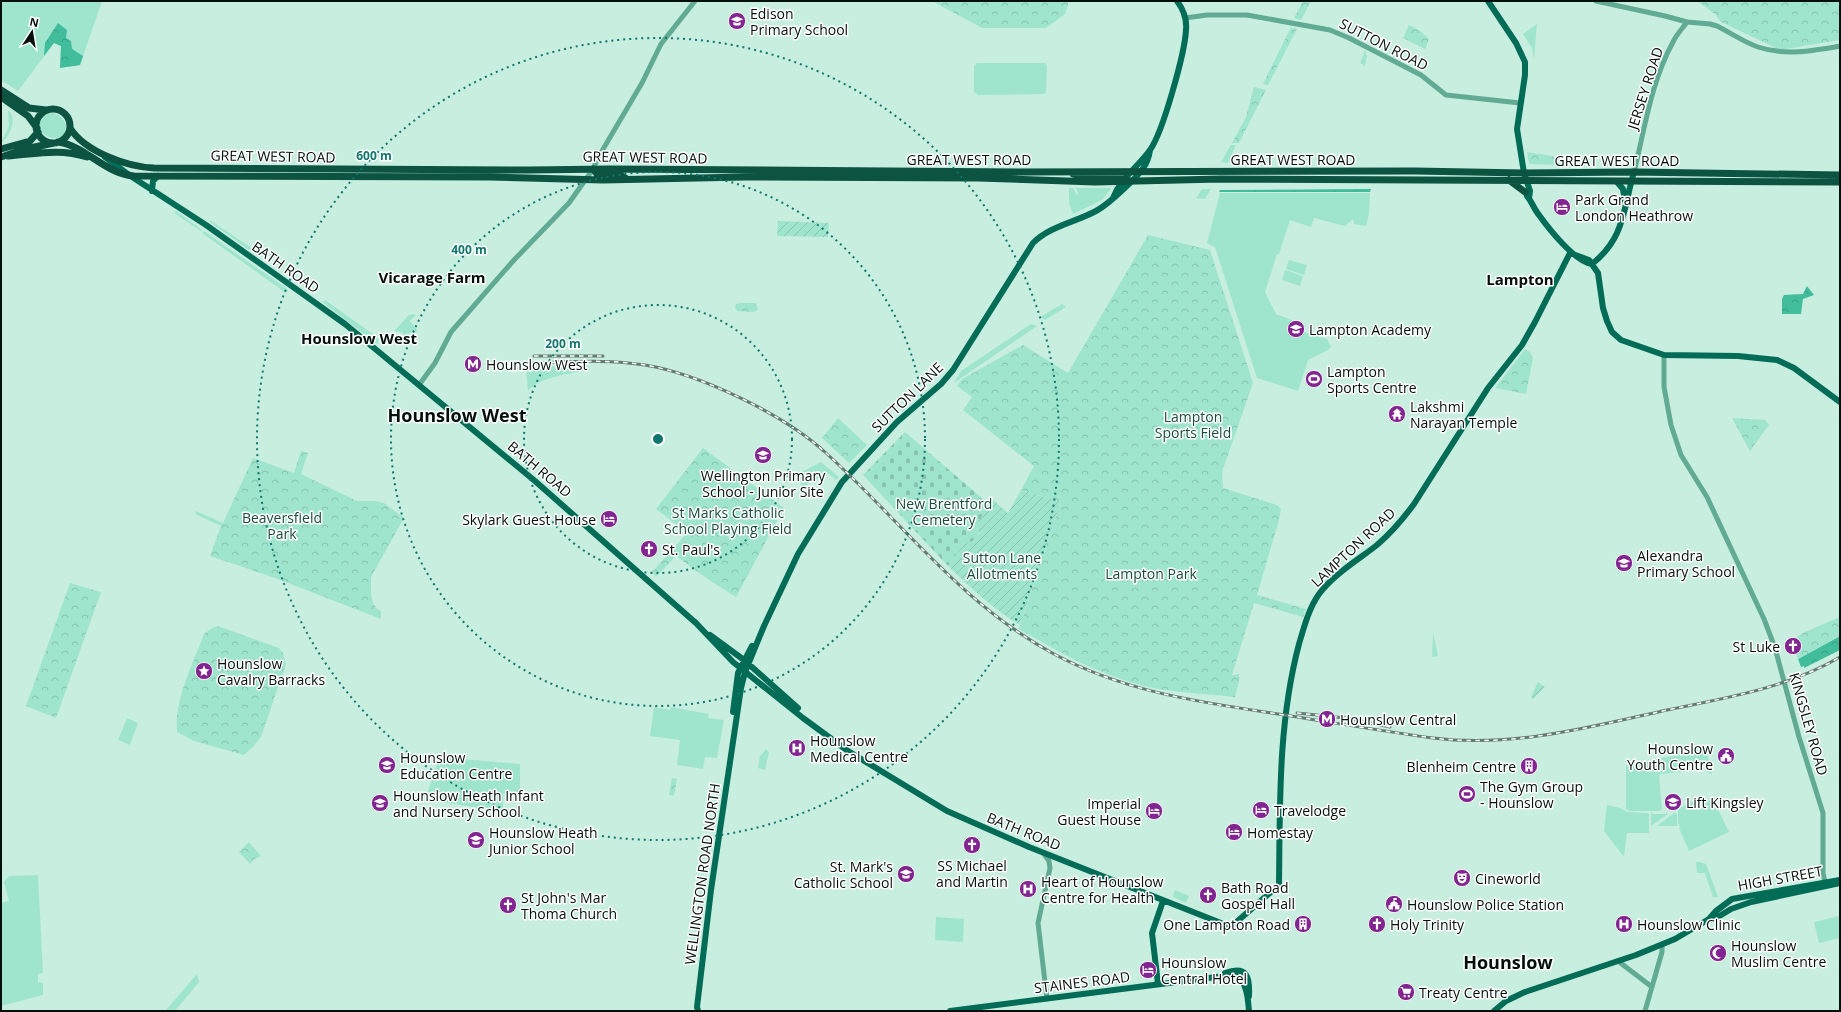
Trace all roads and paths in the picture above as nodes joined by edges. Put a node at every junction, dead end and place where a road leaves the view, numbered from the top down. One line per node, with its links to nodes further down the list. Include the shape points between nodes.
1 (695, 1): 20 (street, via 661,44)
2 (1177, 1): 5 (main road)
3 (1488, 1): 10 (main road, via 1524,58 1525,75)
4 (1596, 1): 6 (street)
5 (1186, 18): 10 (street, SUTTON ROAD, via 1247,15 1330,30 1421,75 1446,95); 16 (main road, via 1177,74)
6 (1687, 22): 7 (street, via 1717,26 1757,47 1778,52 1803,52); 25 (street, JERSEY ROAD, via 1673,41 1660,71 1644,123)
7 (1840, 46)
8 (1, 90): 11 (highway, via 26,106)
9 (1, 97): 13 (highway, via 28,116)
10 (1520, 103): 29 (main road, via 1517,129)
11 (46, 110): 12 (highway, via 56,109 64,113); 13 (highway, via 39,117)
12 (70, 128): 14 (highway, via 67,136); 17 (highway, BATH ROAD, via 78,138)
13 (37, 130): 14 (highway, via 44,140); 15 (highway, via 30,141)
14 (56, 142): 18 (highway); 19 (highway, BATH ROAD, via 73,145)
15 (1, 150)
16 (1150, 150): 22 (main road, SUTTON LANE); 23 (main road)
17 (101, 153): 20 (highway, GREAT WEST ROAD, via 122,163 154,168); 27 (main road, BATH ROAD)
18 (4, 156): 19 (highway, via 60,151)
19 (95, 159): 27 (highway, BATH ROAD)
20 (593, 169): 21 (highway, GREAT WEST ROAD); 30 (highway, via 598,174 620,175); 31 (street)
21 (1067, 172): 22 (highway, GREAT WEST ROAD); 33 (highway)
22 (1132, 172): 23 (highway, GREAT WEST ROAD); 33 (main road, SUTTON LANE)
23 (1141, 172): 29 (highway, GREAT WEST ROAD, via 1415,171); 33 (main road, SUTTON LANE)
24 (1591, 172): 25 (highway, GREAT WEST ROAD); 29 (highway, GREAT WEST ROAD); 34 (highway, via 1605,176 1628,177)
25 (1634, 172): 26 (highway, GREAT WEST ROAD); 34 (main road, JERSEY ROAD)
26 (1840, 175)
27 (129, 176): 28 (highway, GREAT WEST ROAD); 37 (main road, BATH ROAD)
28 (158, 176): 31 (highway, GREAT WEST ROAD, via 490,177); 37 (main road, via 153,181)
29 (1524, 177): 32 (highway, GREAT WEST ROAD); 35 (highway, GREAT WEST ROAD); 38 (main road)
30 (627, 179): 31 (highway, GREAT WEST ROAD); 33 (highway, GREAT WEST ROAD, via 745,177)
31 (585, 180): 43 (street, via 559,214 514,260 451,332 435,363)
32 (1509, 180): 33 (highway, GREAT WEST ROAD); 38 (highway)
33 (1126, 181): 46 (main road, SUTTON LANE, via 1113,198 1097,211 1046,233 1033,243 953,370 941,384 897,422 843,480 798,554)
34 (1631, 181): 35 (highway, GREAT WEST ROAD); 36 (highway, GREAT WEST ROAD); 39 (main road, JERSEY ROAD)
35 (1617, 182): 39 (main road, via 1623,189)
36 (1840, 182)
37 (152, 191): 43 (main road, BATH ROAD, via 345,324)
38 (1527, 195): 40 (main road, via 1539,215)
39 (1626, 205): 41 (main road, JERSEY ROAD, via 1621,227 1614,242)
40 (1570, 253): 41 (main road, via 1581,261); 58 (main road, LAMPTON ROAD, via 1530,333 1488,388 1414,504 1381,542 1326,586 1312,606 1296,657 1286,702 1279,885 1239,921)
41 (1592, 264): 42 (main road, via 1598,273 1603,308 1612,332 1621,340)
42 (1664, 355): 44 (main road, via 1738,356 1777,360 1794,368); 53 (street, KINGSLEY ROAD, via 1663,371 1667,402 1673,433 1681,455 1707,497 1775,648 1823,813 1823,873)
43 (419, 385): 45 (main road, BATH ROAD, via 535,481)
44 (1840, 402)
45 (695, 622): 46 (main road, BATH ROAD); 46 (main road, BATH ROAD, via 711,640)
46 (745, 666): 47 (main road, BATH ROAD); 47 (main road, BATH ROAD); 65 (main road, WELLINGTON ROAD NORTH, via 710,895)
47 (822, 731): 48 (main road, BATH ROAD, via 882,773 952,814)
48 (1043, 853): 49 (main road, BATH ROAD); 50 (street, via 1049,861)
49 (1063, 861): 50 (street, via 1056,862); 54 (main road, BATH ROAD)
50 (1050, 868): 63 (street, via 1038,923)
51 (1840, 880): 53 (main road, HIGH STREET)
52 (1840, 883): 53 (main road, HIGH STREET)
53 (1826, 885): 55 (main road, HIGH STREET); 56 (main road, HIGH STREET, via 1732,899)
54 (1162, 901): 58 (main road, BATH ROAD); 61 (main road, via 1152,933)
55 (1751, 902): 56 (main road); 57 (main road, HIGH STREET, via 1731,909 1713,920)
56 (1727, 903): 57 (main road)
57 (1709, 919): 59 (main road)
58 (1229, 926)
59 (1662, 945): 60 (main road); 62 (street)
60 (1618, 961): 62 (street); 67 (main road, via 1525,992 1506,1001)
61 (1158, 984): 63 (main road, STAINES ROAD); 64 (main road, STAINES ROAD, via 1216,976 1234,970 1241,971 1246,974 1249,987)
62 (1652, 987): 68 (street)
63 (1047, 999): 66 (main road, STAINES ROAD)
64 (1248, 1009)
65 (697, 1010)
66 (950, 1011)
67 (1494, 1011)
68 (1645, 1011)

